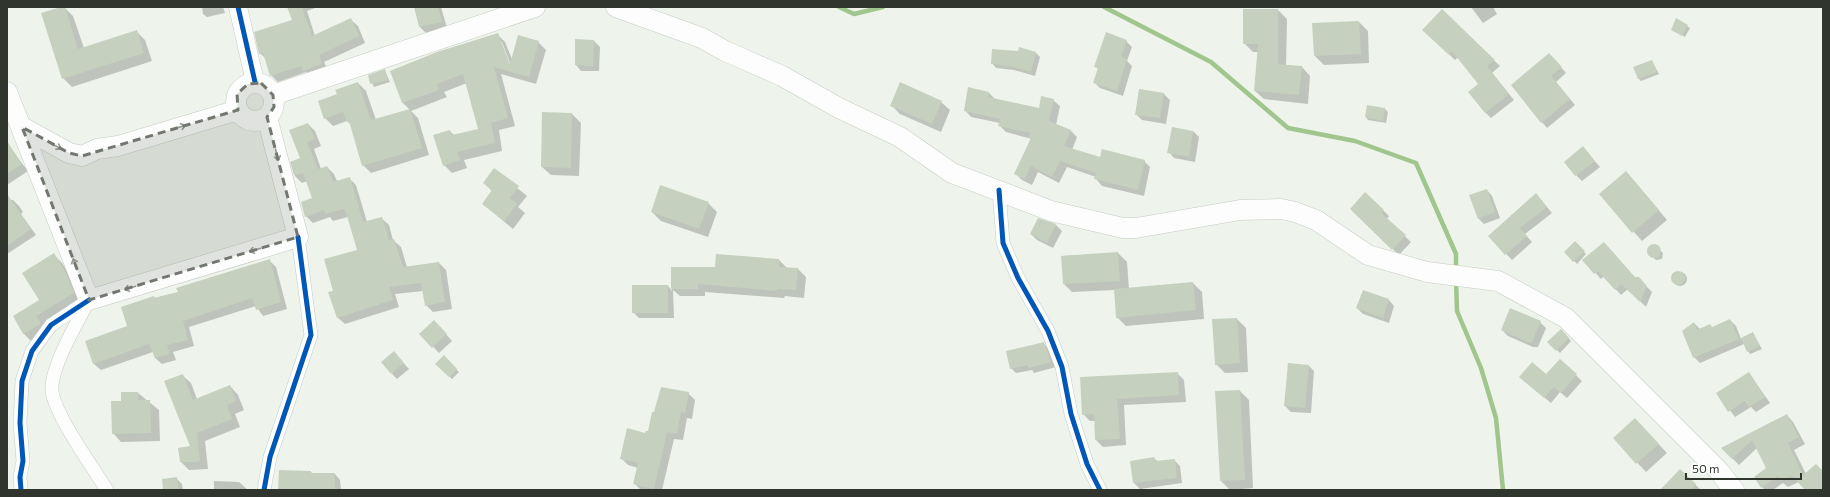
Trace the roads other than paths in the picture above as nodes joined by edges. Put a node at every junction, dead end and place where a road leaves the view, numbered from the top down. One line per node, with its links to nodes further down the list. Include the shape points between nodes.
1 (238, 7): 4 (street)
2 (535, 7): 6 (main road)
3 (616, 7): 10 (main road, via 702,38 782,76 839,108 900,137 952,173)
4 (255, 82): 6 (main road, via 266,86); 7 (main road, via 242,88 237,94)
5 (7, 92): 9 (main road)
6 (273, 95): 8 (main road, via 274,107)
7 (238, 110): 8 (main road, via 254,121); 9 (main road, one-way to 7, via 69,153 82,156 97,148 118,146)
8 (267, 117): 11 (main road, one-way to 11)
9 (22, 127): 12 (main road, one-way to 9)
10 (999, 190): 16 (street, via 1003,243 1018,278 1048,331 1062,367 1071,414 1087,464); 17 (main road, via 1051,211 1123,228 1240,210 1281,209 1316,220 1368,255 1427,272 1498,281 1566,318 1718,470)
11 (298, 237): 12 (main road, one-way to 12); 15 (street, via 311,335 270,457)
12 (89, 300): 13 (street, via 51,325 32,351 22,381); 14 (street, via 56,368 52,390 57,408)
13 (21, 490)
14 (107, 490)
15 (264, 490)
16 (1100, 490)
17 (1734, 490)

